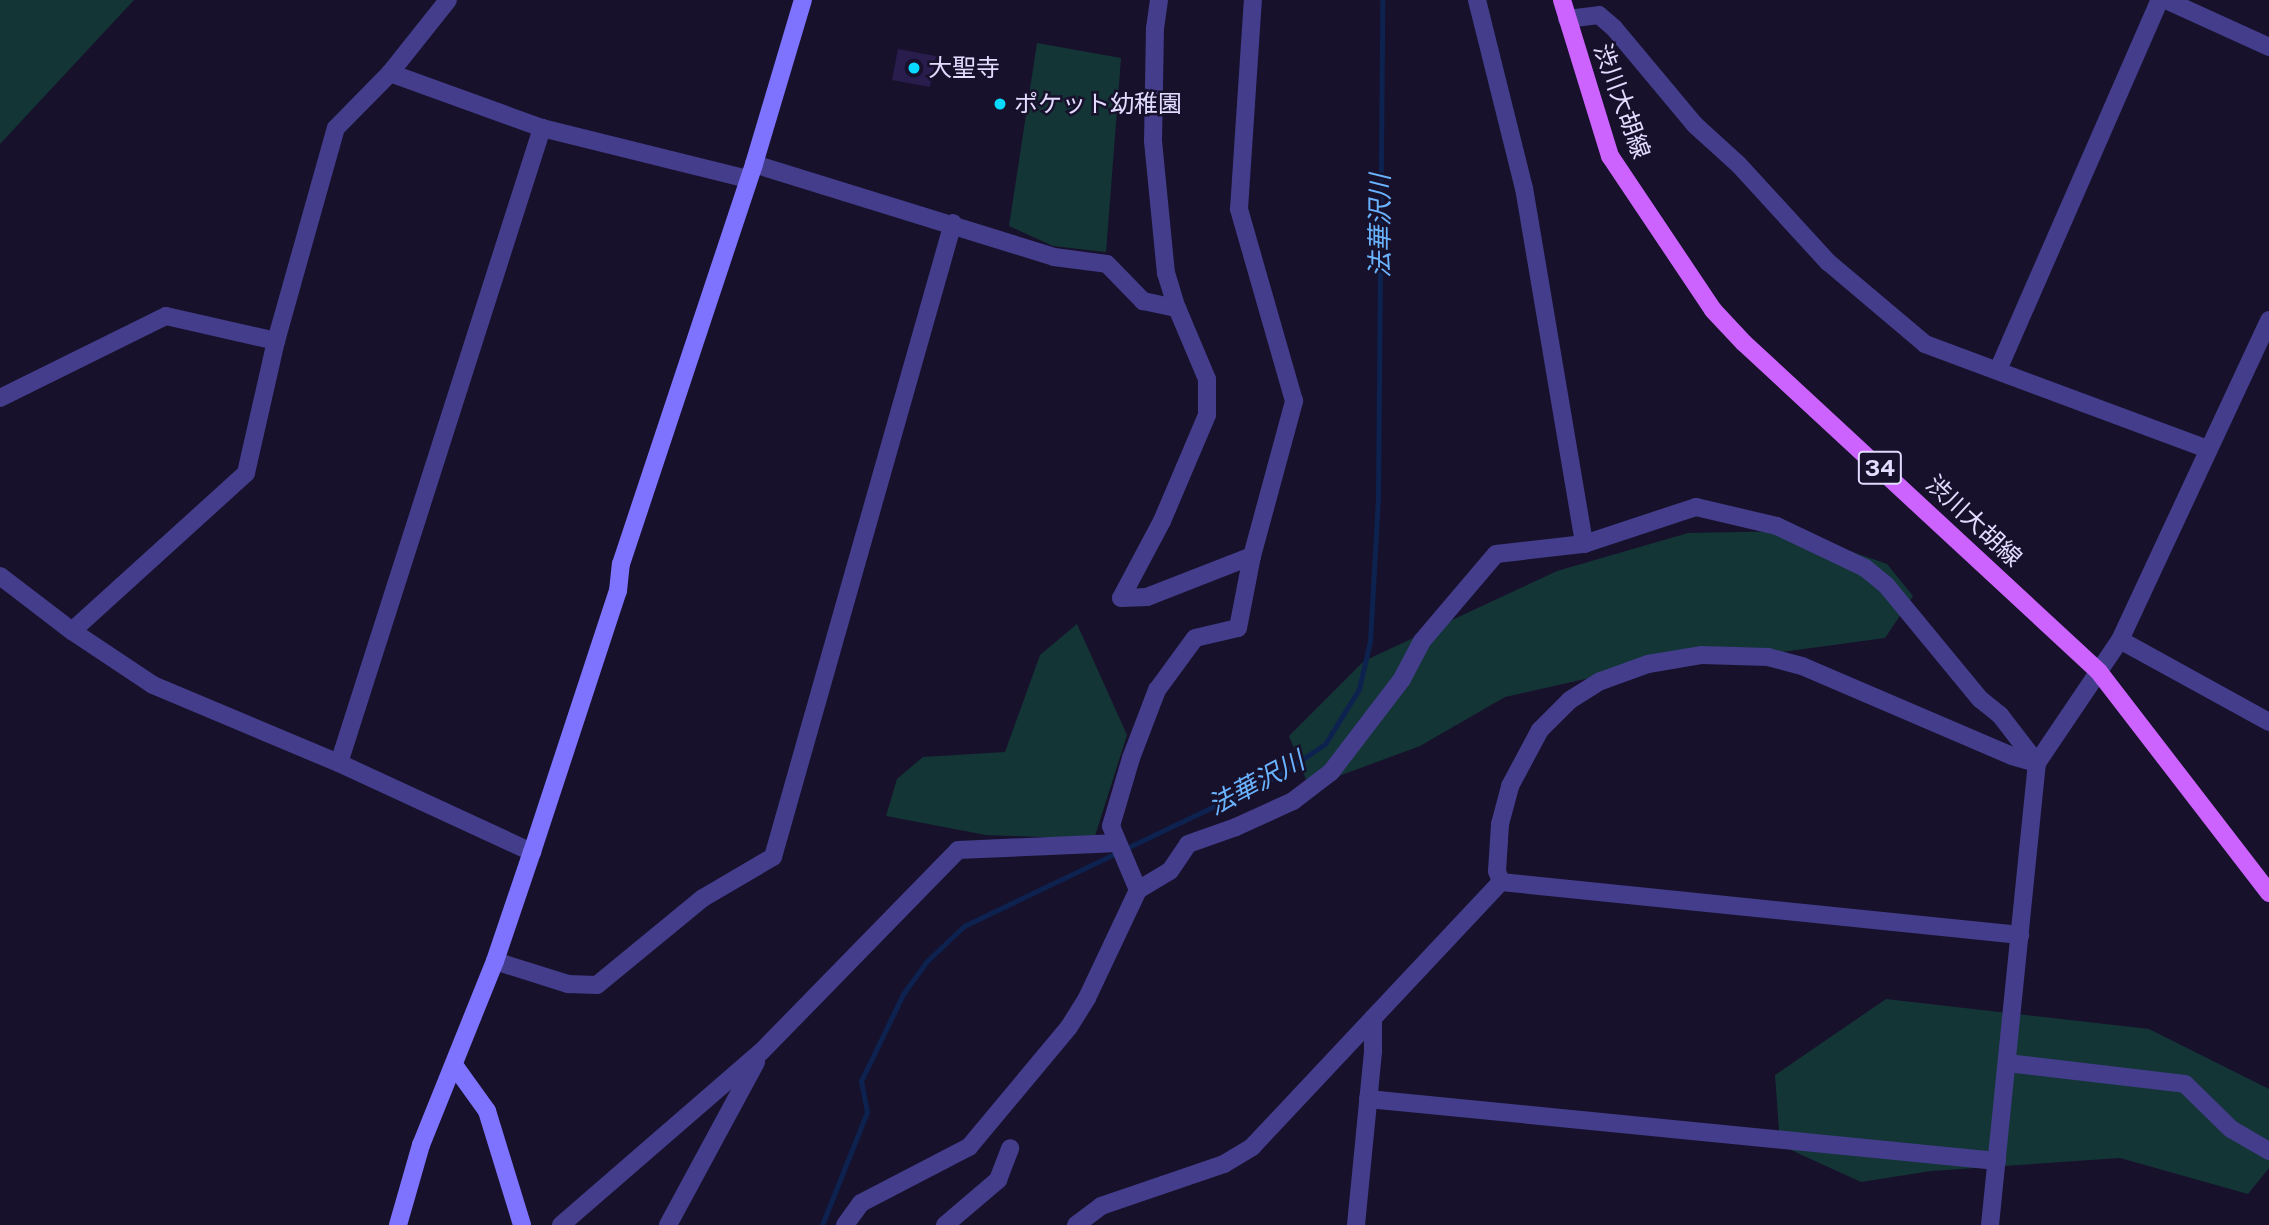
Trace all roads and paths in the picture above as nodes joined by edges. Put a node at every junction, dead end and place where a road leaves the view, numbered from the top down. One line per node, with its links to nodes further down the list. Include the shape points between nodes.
1 (448, 0): 11 (street)
2 (803, 0): 13 (street)
3 (1159, 0): 15 (street, via 1153,141 1166,273)
4 (1253, 0): 22 (street, via 1239,209 1294,401)
5 (1477, 0): 21 (street, via 1524,188)
6 (1562, 0): 9 (main road, 渋川大胡線 / 34)
7 (2160, 0): 18 (street)
8 (2166, 0): 10 (street)
9 (1567, 19): 18 (street, via 1599,15 1614,27 1695,125 1740,165 1828,262 1925,344); 26 (main road, 渋川大胡線 / 34, via 1610,156 1713,310)
10 (2269, 47)
11 (390, 73): 12 (street); 17 (street, via 336,128)
12 (542, 128): 13 (street); 28 (street)
13 (751, 171): 14 (street); 31 (street)
14 (953, 223): 15 (street, via 1054,257 1107,264 1143,301); 36 (street, via 773,857 703,898 597,985 568,984)
15 (1177, 308): 22 (street, via 1207,379 1207,415 1162,521 1121,598 1147,597)
16 (2269, 320): 20 (street)
17 (276, 341): 19 (street, via 166,317); 24 (street, via 246,473)
18 (1998, 370): 20 (street)
19 (0, 398)
20 (2208, 449): 25 (street)
21 (1584, 544): 29 (street, via 1696,507 1777,526 1864,568 1886,584); 33 (street, via 1496,554 1422,641 1402,679 1331,772 1293,801 1188,844 1170,871)
22 (1252, 555): 30 (street, via 1238,628 1195,638 1157,690 1111,826)
23 (0, 576): 24 (street)
24 (72, 631): 28 (street, via 153,685)
25 (2120, 640): 26 (street); 27 (street)
26 (2099, 672): 29 (street); 34 (main road, 渋川大胡線 / 34)
27 (2269, 722)
28 (339, 763): 31 (street)
29 (2037, 763): 32 (street, via 1768,657 1702,655 1648,664 1601,681 1570,700 1540,730 1510,786 1500,824 1497,871); 35 (street)
30 (1118, 843): 33 (street); 38 (street, via 958,850)
31 (532, 852): 36 (street)
32 (1501, 882): 35 (street); 37 (street)
33 (1138, 890): 49 (street, via 1069,1027 969,1147 860,1203)
34 (2269, 892)
35 (2020, 935): 39 (street)
36 (495, 961): 40 (street)
37 (1373, 1018): 41 (street); 51 (street, via 1252,1147 1224,1164 1101,1206)
38 (761, 1052): 47 (street); 48 (street)
39 (2007, 1063): 43 (street, via 2185,1084 2231,1129); 44 (street)
40 (454, 1065): 45 (street, via 421,1144); 46 (street, via 487,1111)
41 (1368, 1099): 44 (street); 52 (street)
42 (1010, 1148): 50 (street, via 998,1180)
43 (2269, 1151)
44 (1997, 1161): 53 (street)
45 (398, 1225)
46 (522, 1225)
47 (561, 1225)
48 (668, 1225)
49 (845, 1225)
50 (945, 1225)
51 (1076, 1225)
52 (1356, 1225)
53 (1990, 1225)

